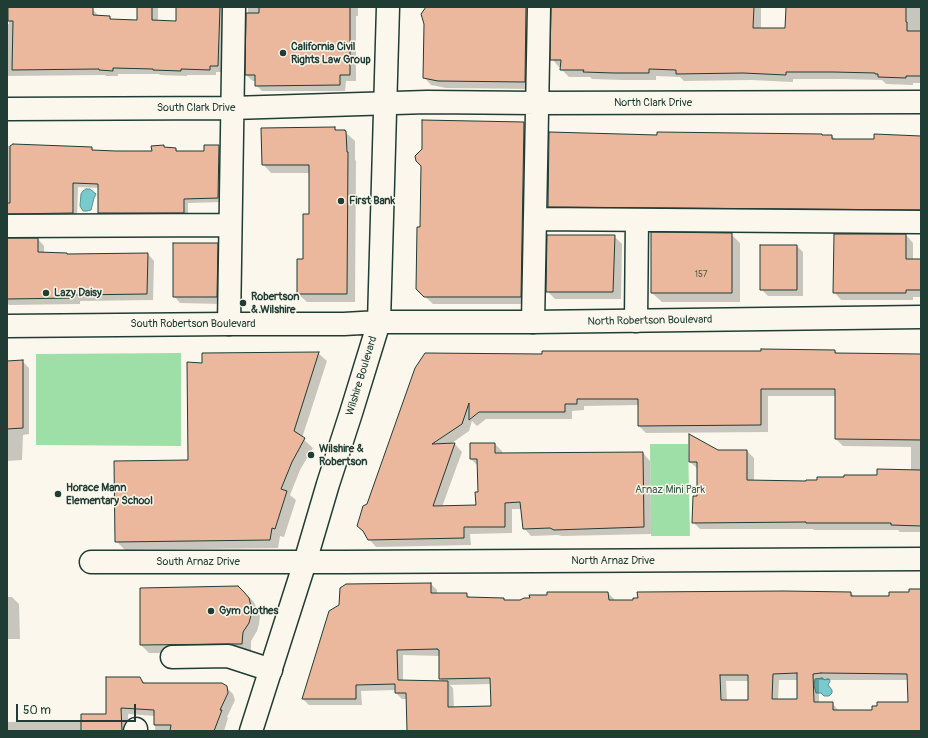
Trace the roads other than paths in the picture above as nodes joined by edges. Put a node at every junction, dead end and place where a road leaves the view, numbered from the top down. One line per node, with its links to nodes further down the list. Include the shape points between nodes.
1 (234, 7): 7 (street)
2 (388, 7): 6 (street, Wilshire Boulevard)
3 (539, 7): 5 (street)
4 (921, 102): 5 (street, North Clark Drive)
5 (536, 103): 6 (street, North Clark Drive); 9 (street)
6 (385, 104): 7 (street, South Clark Drive); 16 (street, Wilshire Boulevard)
7 (232, 108): 8 (street, South Clark Drive); 12 (street)
8 (7, 109)
9 (535, 219): 10 (street); 17 (street)
10 (637, 220): 11 (street); 15 (street)
11 (921, 222)
12 (230, 225): 13 (street); 18 (street)
13 (7, 226)
14 (921, 317): 15 (street, North Robertson Boulevard)
15 (636, 321): 17 (street, North Robertson Boulevard)
16 (379, 322): 17 (street, North Robertson Boulevard); 18 (street, South Robertson Boulevard); 22 (street, Wilshire Boulevard)
17 (533, 322)
18 (229, 324): 19 (street, South Robertson Boulevard)
19 (7, 326)
20 (921, 559): 22 (street, North Arnaz Drive)
21 (91, 562): 22 (street, South Arnaz Drive)
22 (305, 562): 24 (street, Wilshire Boulevard)
23 (172, 657): 24 (street, via 228,656)
24 (270, 670): 25 (street, Wilshire Boulevard)
25 (251, 731)

